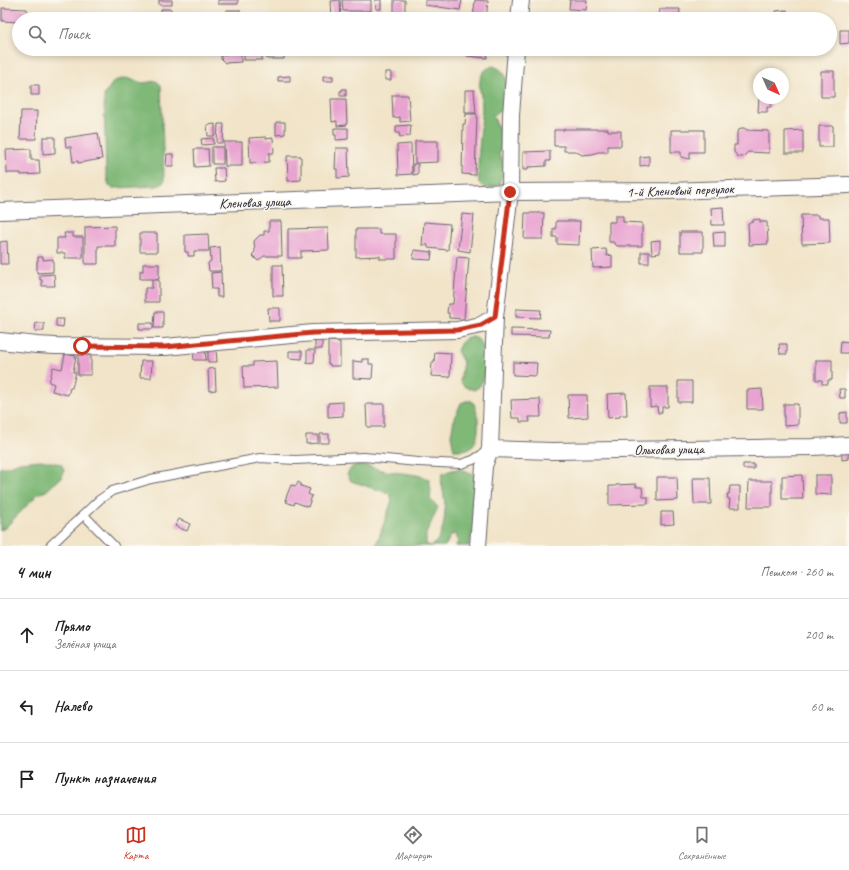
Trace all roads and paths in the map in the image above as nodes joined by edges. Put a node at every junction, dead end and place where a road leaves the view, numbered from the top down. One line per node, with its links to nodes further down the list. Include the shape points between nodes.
1 (521, 0): 2 (street)
2 (520, 12)
3 (515, 56): 5 (street, via 511,115)
4 (849, 185): 5 (street, 1-й Кленовый переулок, via 661,191)
5 (510, 192): 6 (street, Кленовая улица); 7 (street)
6 (0, 211)
7 (495, 317): 8 (street, via 481,325 457,330 313,333 165,347 49,346); 10 (street)
8 (0, 341)
9 (849, 445): 10 (street, Ольховая улица, via 552,451)
10 (490, 449): 11 (lane, via 461,464 364,457 295,460 260,458 151,479 112,491 98,500); 14 (street, via 484,466)
11 (84, 515): 12 (lane); 13 (lane)
12 (50, 546)
13 (114, 546)
14 (478, 546)

